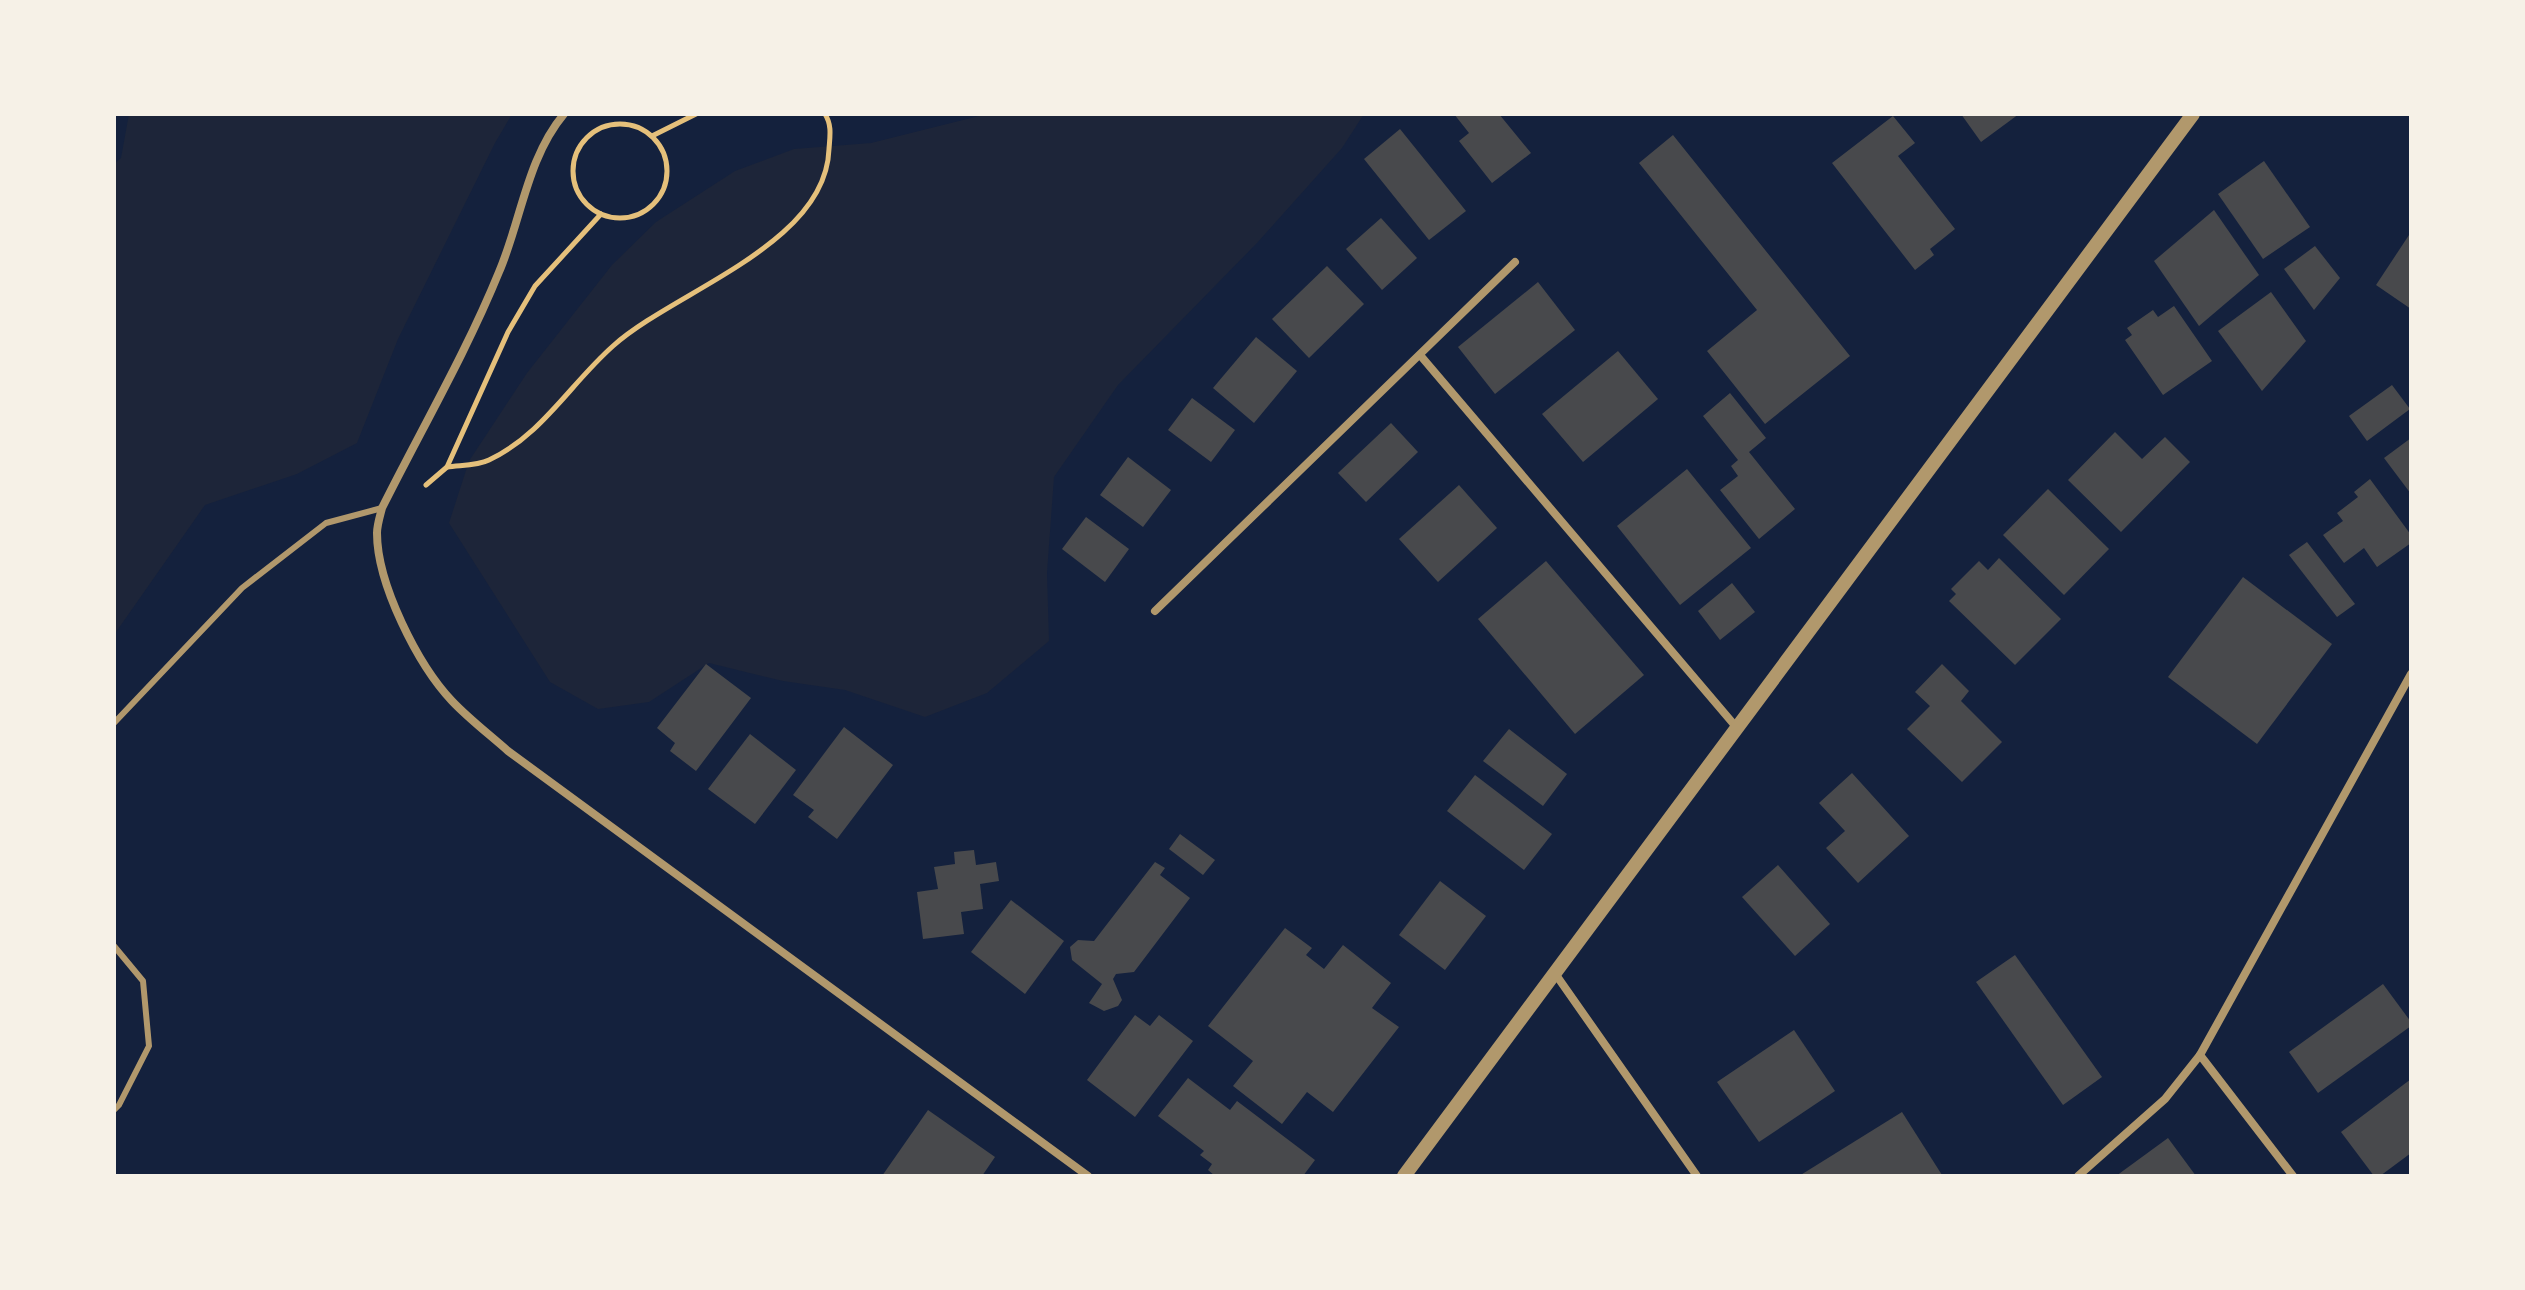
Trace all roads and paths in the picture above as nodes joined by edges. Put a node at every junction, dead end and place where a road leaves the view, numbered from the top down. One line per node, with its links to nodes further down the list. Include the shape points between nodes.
1 (564, 114): 10 (street, via 541,150 480,316)
2 (696, 114): 5 (path)
3 (825, 114): 9 (path, via 830,123 829,163 796,222 613,346 533,432 487,461)
4 (2193, 114): 16 (street)
5 (652, 136): 6 (path, via 667,165 659,197 634,217); 6 (path, via 622,123 606,125 580,145 572,176 577,192)
6 (601, 214): 9 (path, via 535,286 508,332)
7 (1515, 262): 8 (street)
8 (1420, 355): 11 (street); 16 (street)
9 (447, 467): 10 (path, via 414,494)
10 (382, 508): 15 (lane, via 326,523 242,588); 21 (street, via 377,533 394,603 419,659 452,701 508,751)
11 (1155, 611)
12 (2411, 674): 13 (street)
13 (2405, 683): 14 (street); 19 (street)
14 (2411, 691)
15 (114, 723)
16 (1737, 729): 18 (street)
17 (114, 946): 20 (lane, via 143,981 149,1046)
18 (1553, 972): 22 (street); 23 (street)
19 (2200, 1055): 24 (street, via 2165,1099); 25 (street)
20 (114, 1110)
21 (1088, 1176)
22 (1404, 1176)
23 (1697, 1176)
24 (2078, 1176)
25 (2293, 1176)

